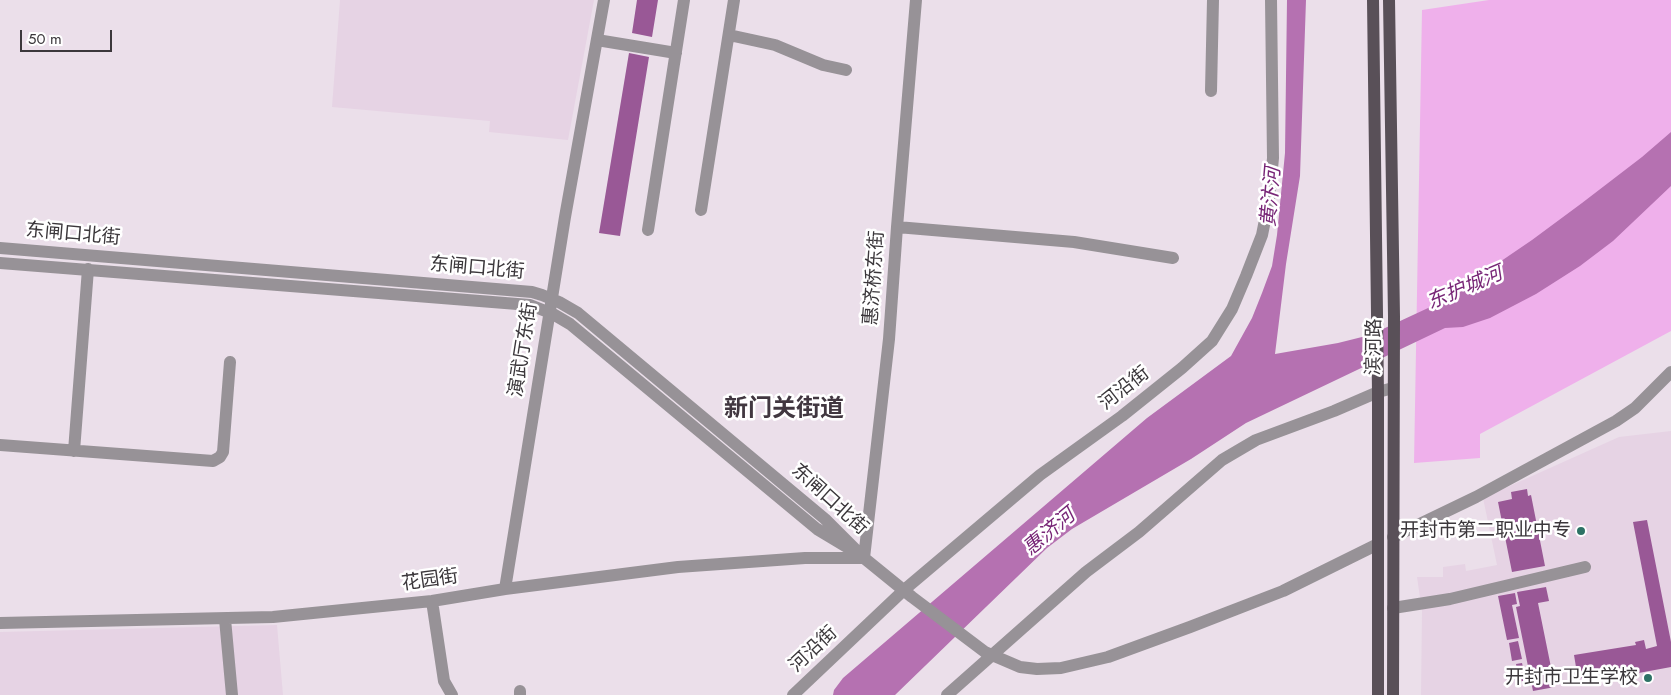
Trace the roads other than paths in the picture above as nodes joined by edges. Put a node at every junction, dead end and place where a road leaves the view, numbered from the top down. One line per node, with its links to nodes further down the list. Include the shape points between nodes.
1 (604, 0): 10 (street, 演武厅东街)
2 (684, 0): 11 (street)
3 (734, 0): 9 (street)
4 (916, 0): 15 (street, 惠济桥东街)
5 (1213, 0): 13 (street)
6 (1271, 0): 34 (street, 河沿街, via 1273,158 1269,200 1262,235 1232,309 1212,341 1182,368 1040,475)
7 (1373, 0): 26 (main road, 滨河路)
8 (1389, 0): 25 (main road, 滨河路)
9 (728, 35): 12 (street, via 775,45 823,65); 14 (street)
10 (597, 40): 11 (street); 21 (street, 演武厅东街)
11 (676, 52): 16 (street)
12 (846, 70)
13 (1211, 91)
14 (701, 210)
15 (897, 227): 18 (street, via 1074,242); 31 (street, 惠济桥东街, via 889,339)
16 (648, 230)
17 (0, 248): 21 (street, 东闸口北街, via 532,292)
18 (1172, 258)
19 (0, 263): 20 (street, 东闸口北街)
20 (88, 269): 22 (street, 东闸口北街, via 530,305); 28 (street)
21 (551, 299): 22 (street, 演武厅东街); 31 (street, 东闸口北街, via 578,314 716,426 825,519)
22 (549, 313): 31 (street, 东闸口北街, via 570,324 817,529); 33 (street, 演武厅东街)
23 (230, 362): 28 (street, via 223,452 213,461)
24 (1671, 372): 29 (street, via 1616,422)
25 (1393, 388): 26 (street); 29 (main road, 滨河路)
26 (1378, 392): 30 (main road, 滨河路); 39 (street, via 1256,440 1222,460 1140,532 1086,572)
27 (0, 445): 28 (street)
28 (74, 450)
29 (1393, 537): 36 (main road, 滨河路)
30 (1378, 544): 39 (street, via 1282,591 1108,657 1048,670 1020,667); 44 (main road, 滨河路)
31 (864, 558): 33 (street, 花园街, via 804,558 678,567); 34 (street)
32 (1585, 566): 36 (street, via 1450,599)
33 (505, 589): 35 (street, 花园街)
34 (908, 594): 39 (street); 42 (street, 河沿街)
35 (432, 601): 37 (street, 花园街); 41 (street, via 444,681)
36 (1392, 608): 45 (main road, 滨河路)
37 (225, 619): 38 (street, 花园街); 40 (street)
38 (0, 623)
39 (992, 655): 43 (street)
40 (232, 695)
41 (452, 695)
42 (792, 695)
43 (947, 695)
44 (1378, 695)
45 (1392, 695)

